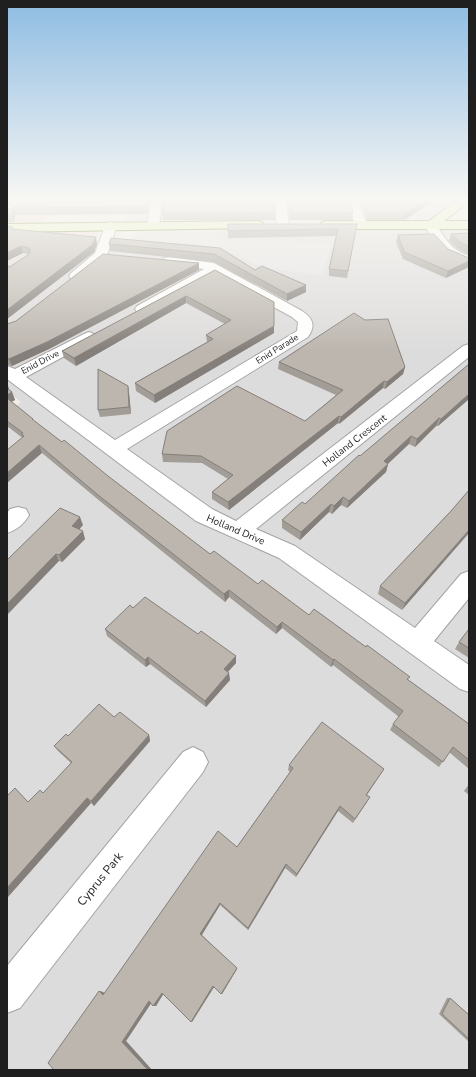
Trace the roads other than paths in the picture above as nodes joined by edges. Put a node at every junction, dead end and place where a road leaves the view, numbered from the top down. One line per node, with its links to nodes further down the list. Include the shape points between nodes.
1 (109, 250): 6 (street, via 109,255)
2 (448, 250): 4 (street)
3 (155, 259): 5 (street, Enid Parade, via 200,264)
4 (469, 260)
5 (215, 269): 7 (street); 11 (street, Enid Parade, via 298,314 307,324 306,329 303,334)
6 (65, 284)
7 (131, 315)
8 (104, 329): 10 (street, Enid Drive)
9 (469, 349): 12 (street, Holland Crescent)
10 (10, 374): 11 (street, Holland Drive)
11 (114, 449): 12 (street, Holland Drive, via 204,515)
12 (239, 531): 14 (street, Holland Drive, via 287,552)
13 (469, 581): 14 (street)
14 (417, 644): 15 (street, Holland Drive)
15 (469, 680)
16 (193, 762): 17 (street, Cyprus Park)
17 (7, 995)

